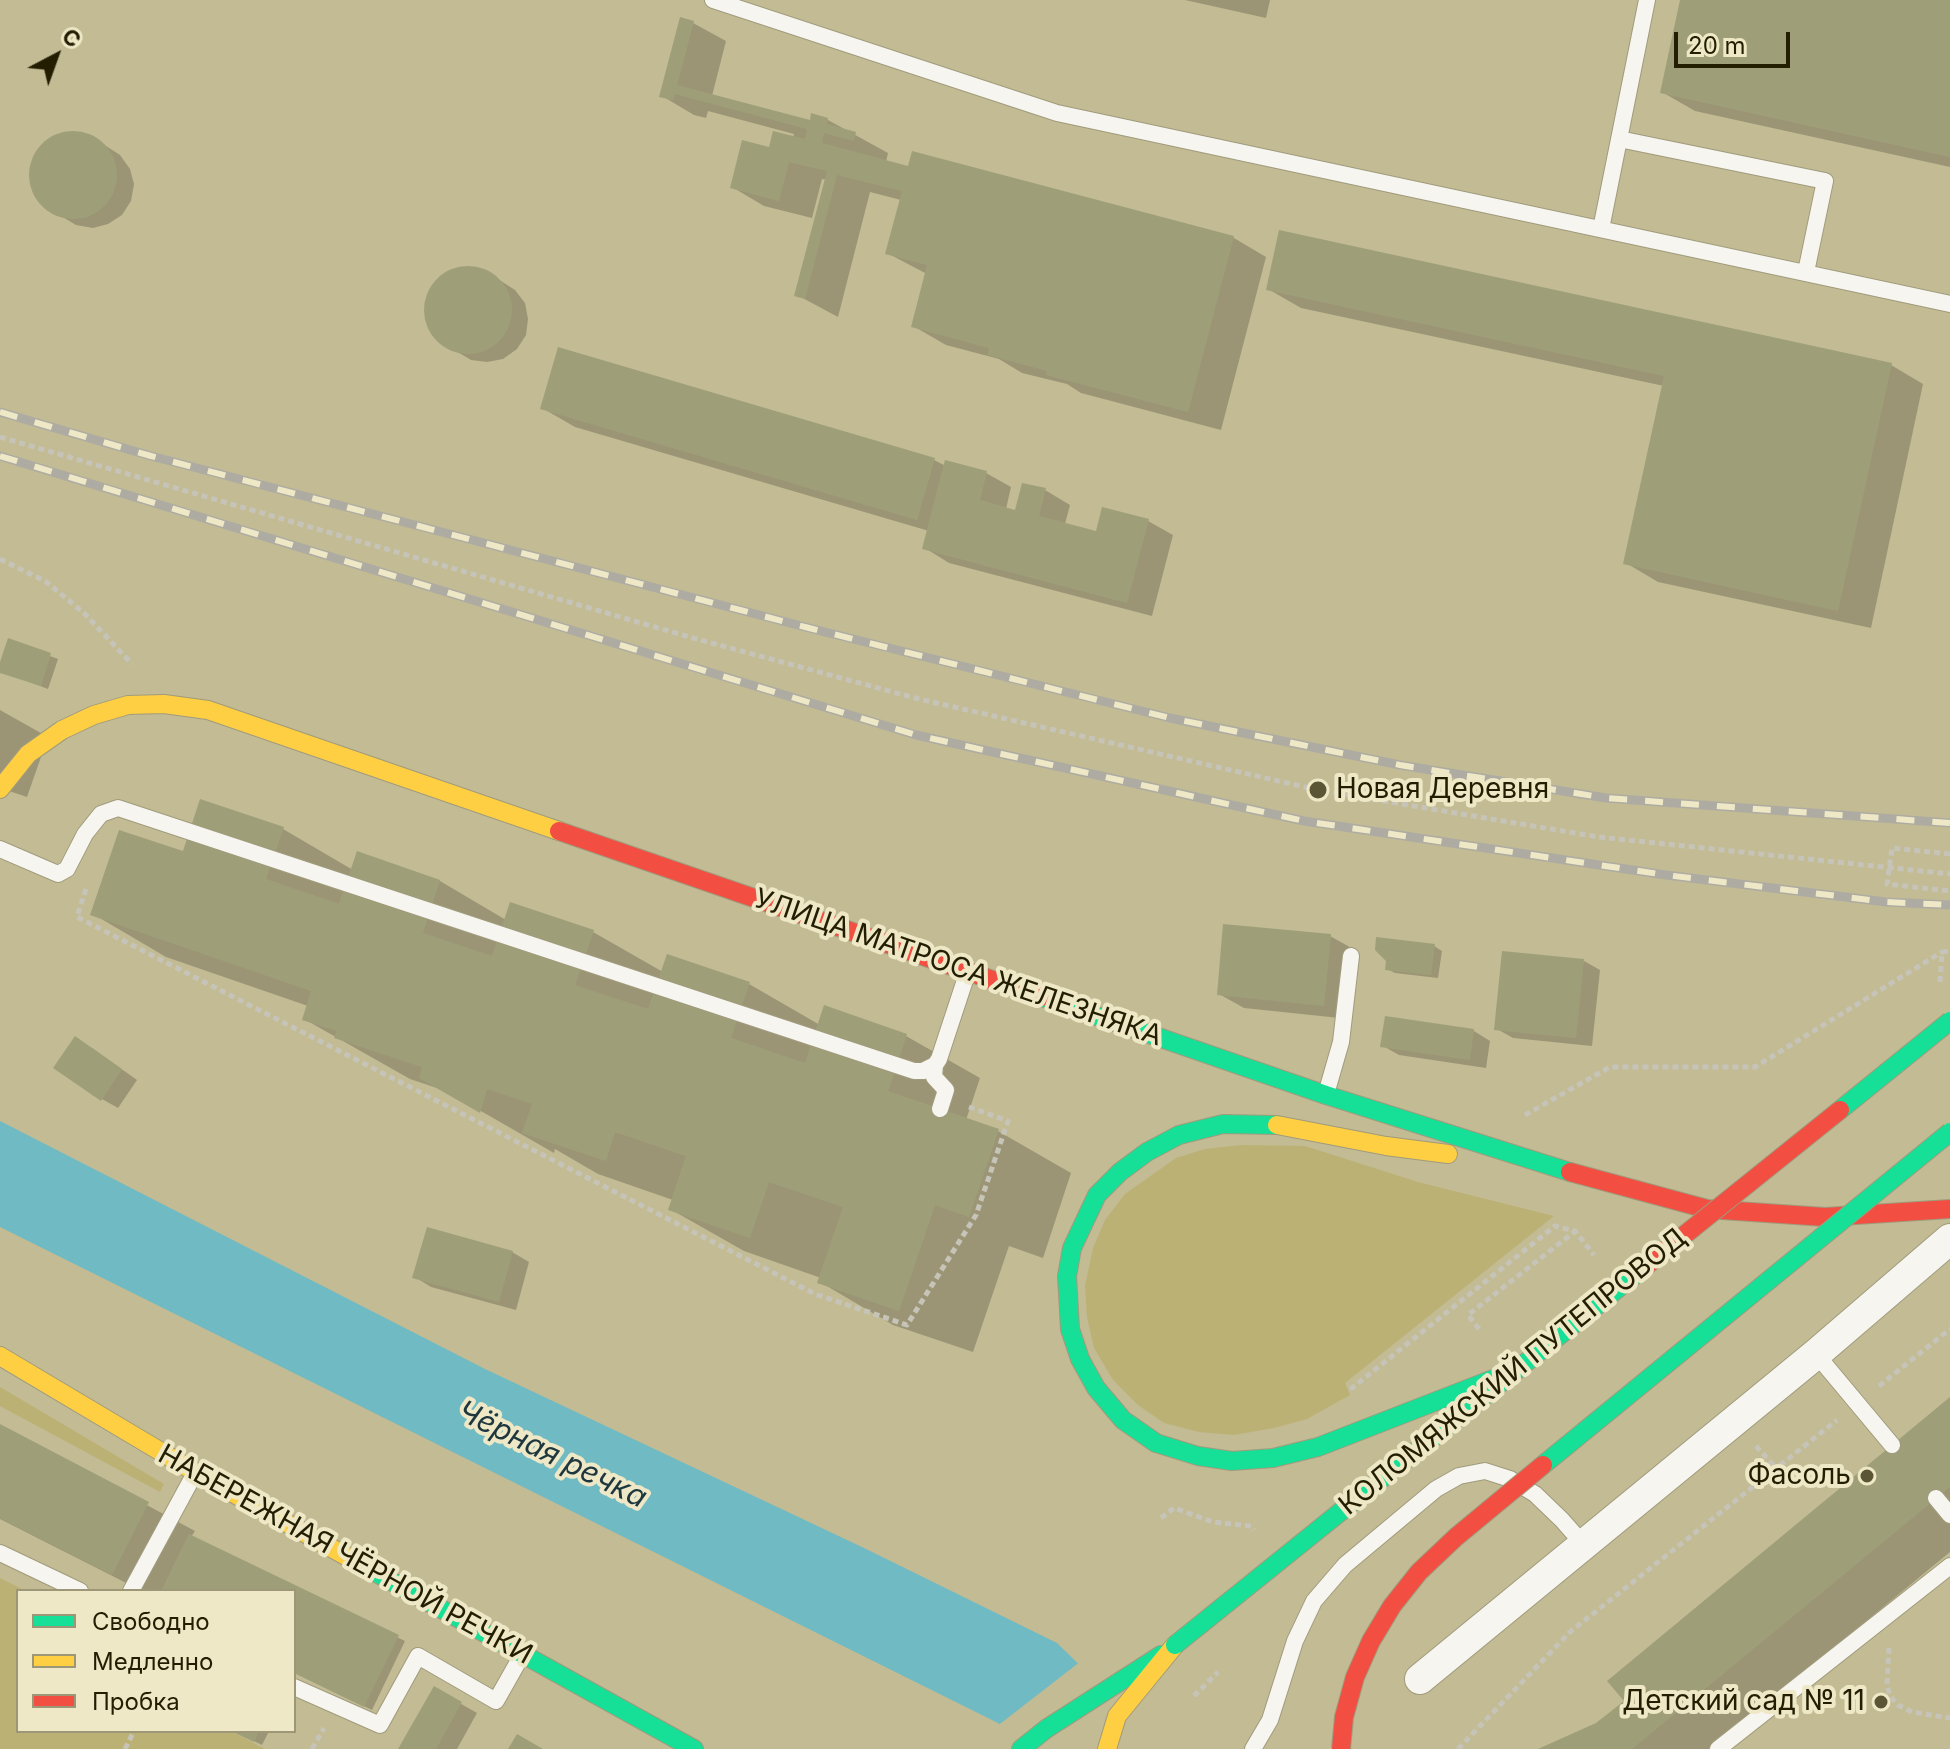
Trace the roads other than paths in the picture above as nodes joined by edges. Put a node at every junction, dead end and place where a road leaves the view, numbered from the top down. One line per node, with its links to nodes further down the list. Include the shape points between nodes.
1 (713, 0): 4 (lane, via 1057,113)
2 (1647, 0): 3 (lane)
3 (1619, 139): 4 (lane); 5 (lane, via 1825,181)
4 (1601, 229): 5 (lane)
5 (1806, 272): 6 (lane)
6 (1950, 304)
7 (0, 789): 10 (street, УЛИЦА МАТРОСА ЖЕЛЕЗНЯКА, via 28,754 94,715 128,705 208,710)
8 (0, 849): 12 (lane, via 58,874 67,869 101,814 118,808 914,1071)
9 (1351, 956): 13 (lane, via 1341,1042)
10 (968, 972): 12 (lane); 13 (street, УЛИЦА МАТРОСА ЖЕЛЕЗНЯКА)
11 (1950, 1021): 21 (street, КОЛОМЯЖСКИЙ ПУТЕПРОВОД, bridge)
12 (935, 1065): 14 (lane, via 934,1077 946,1090)
13 (1326, 1095): 16 (street, УЛИЦА МАТРОСА ЖЕЛЕЗНЯКА)
14 (942, 1104)
15 (1950, 1132): 39 (street, bridge, via 1468,1526 1419,1572 1392,1606 1360,1665 1344,1717)
16 (1564, 1170): 17 (street, УЛИЦА МАТРОСА ЖЕЛЕЗНЯКА, via 1707,1209 1825,1217); 21 (street, bridge, via 1277,1125 1223,1124 1179,1135 1120,1172 1097,1195 1072,1248 1067,1276 1070,1329 1096,1388 1123,1420 1156,1443 1198,1456 1273,1458 1318,1447)
17 (1950, 1209)
18 (1950, 1239): 19 (street)
19 (1816, 1354): 22 (lane); 26 (street)
20 (0, 1356): 23 (street, НАБЕРЕЖНАЯ ЧЁРНОЙ РЕЧКИ)
21 (1513, 1371): 31 (street, КОЛОМЯЖСКИЙ ПУТЕПРОВОД, bridge)
22 (1892, 1445)
23 (195, 1472): 30 (lane); 32 (street, НАБЕРЕЖНАЯ ЧЁРНОЙ РЕЧКИ)
24 (1936, 1498): 25 (lane)
25 (1950, 1515)
26 (1584, 1545): 33 (street); 38 (lane, via 1535,1494 1510,1479 1485,1471 1459,1476 1436,1489 1345,1565 1314,1601 1270,1720)
27 (0, 1553): 29 (lane)
28 (1950, 1566): 40 (lane)
29 (76, 1589)
30 (132, 1589)
31 (1175, 1645): 36 (street); 37 (street, КОЛОМЯЖСКИЙ ПУТЕПРОВОД, via 1117,1716)
32 (522, 1655): 34 (lane, via 496,1701 418,1656 380,1725); 35 (street, НАБЕРЕЖНАЯ ЧЁРНОЙ РЕЧКИ)
33 (1420, 1679)
34 (296, 1688)
35 (694, 1749)
36 (1021, 1749)
37 (1107, 1749)
38 (1253, 1749)
39 (1341, 1749)
40 (1718, 1749)

